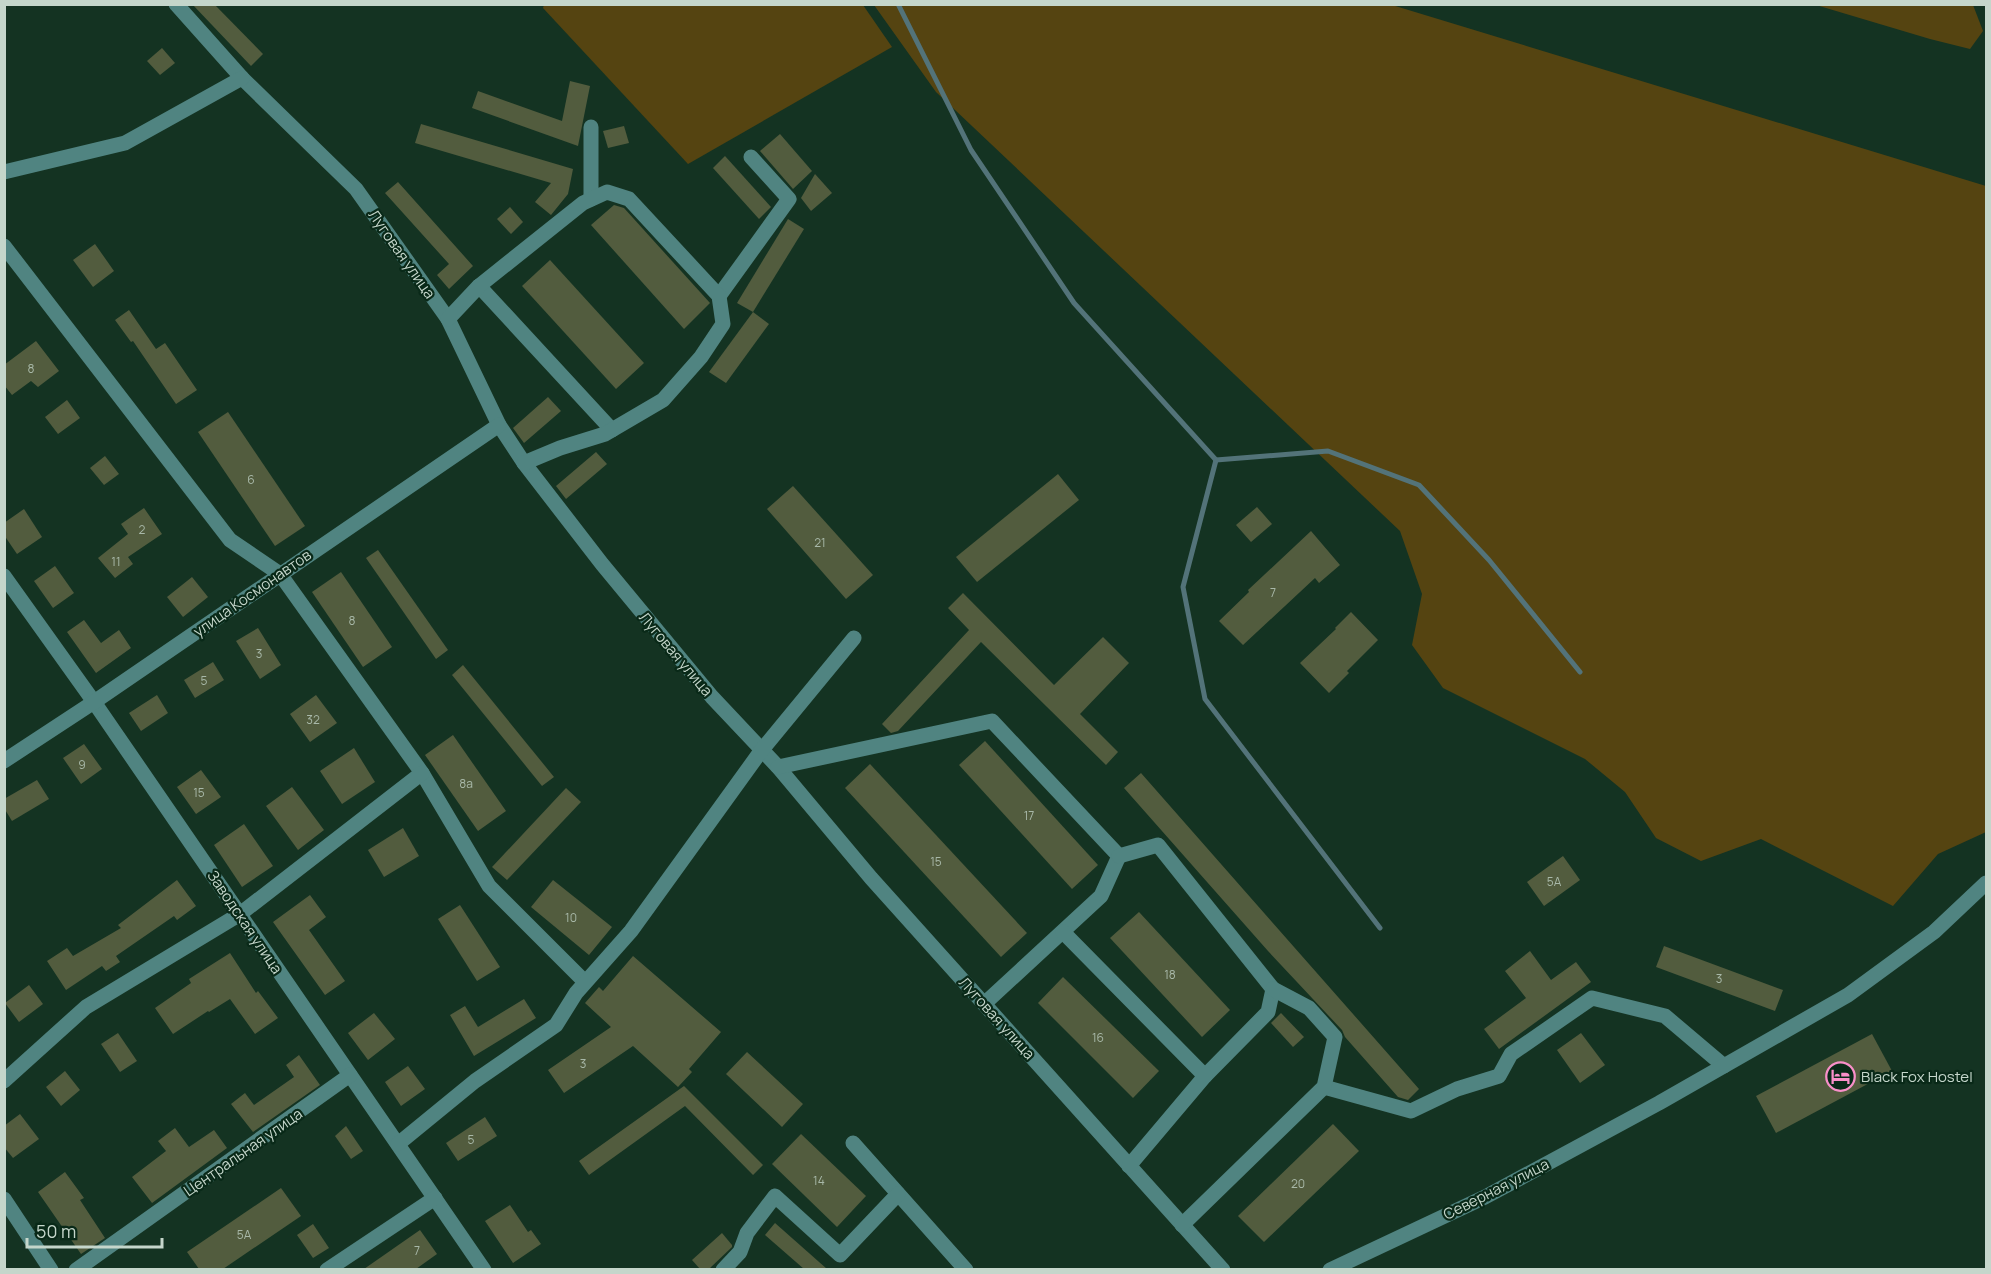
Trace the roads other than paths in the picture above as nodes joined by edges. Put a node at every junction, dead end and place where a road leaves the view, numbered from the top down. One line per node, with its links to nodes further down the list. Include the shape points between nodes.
1 (177, 4): 2 (street, Луговая улица)
2 (242, 78): 5 (street, via 125,143); 10 (street, Луговая улица, via 356,189)
3 (591, 127): 6 (street)
4 (751, 157): 9 (street, via 789,199)
5 (4, 172)
6 (591, 199): 8 (street); 9 (street, via 607,192 629,199)
7 (4, 246): 14 (street, via 230,540)
8 (479, 286): 10 (street); 12 (street)
9 (720, 296): 12 (street, via 723,324 701,357 663,400)
10 (448, 319): 11 (street, Луговая улица)
11 (499, 425): 13 (street, Луговая улица); 14 (street, улица Космонавтов)
12 (612, 430): 13 (street)
13 (524, 463): 18 (street, Луговая улица, via 602,564)
14 (280, 574): 17 (street, улица Космонавтов); 21 (street)
15 (5, 577): 17 (street, Заводская улица)
16 (854, 638): 18 (street)
17 (94, 702): 19 (street, улица Космонавтов); 24 (street, Заводская улица)
18 (761, 751): 20 (street, Луговая улица); 26 (street, via 631,931)
19 (4, 761)
20 (778, 767): 22 (street, via 992,721); 28 (street, Луговая улица)
21 (422, 773): 24 (street); 26 (street, via 489,886)
22 (1119, 856): 25 (street, via 1101,897); 27 (street, via 1158,845)
23 (1986, 883): 29 (street, Северная улица, via 1934,932 1848,995)
24 (240, 914): 30 (street, Заводская улица); 32 (street, via 86,1007)
25 (1063, 932): 28 (street); 31 (street)
26 (585, 982): 35 (street, via 556,1025 476,1080)
27 (1274, 989): 31 (street, via 1268,1012); 33 (street, via 1309,1008 1335,1037)
28 (984, 1004): 36 (street, Луговая улица)
29 (1724, 1066): 33 (street, via 1665,1016 1592,998 1511,1054 1499,1076 1457,1089 1411,1111); 48 (street, Северная улица, via 1485,1197)
30 (350, 1075): 35 (street, Заводская улица); 42 (street, Центральная улица)
31 (1205, 1076): 36 (street)
32 (4, 1081)
33 (1324, 1087): 40 (street)
34 (853, 1143): 37 (street)
35 (398, 1144): 38 (street, Заводская улица)
36 (1129, 1166): 40 (street, Луговая улица)
37 (898, 1194): 45 (street, via 840,1255 775,1196 747,1233 740,1252); 46 (street)
38 (435, 1198): 43 (street); 44 (street, Заводская улица)
39 (4, 1199): 41 (street)
40 (1182, 1225): 47 (street, Луговая улица)
41 (51, 1269)
42 (76, 1269)
43 (327, 1269)
44 (484, 1269)
45 (723, 1269)
46 (966, 1269)
47 (1223, 1269)
48 (1330, 1269)

